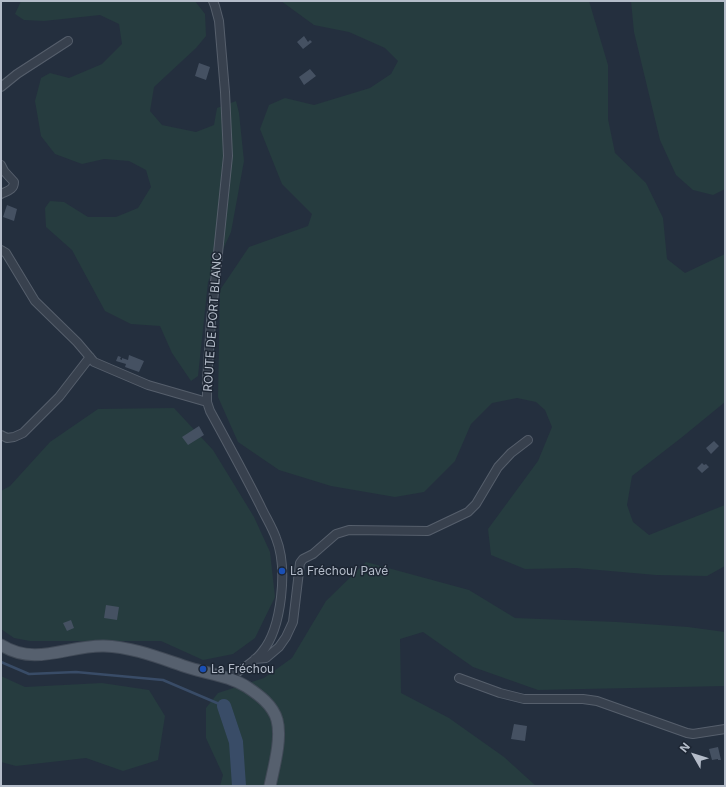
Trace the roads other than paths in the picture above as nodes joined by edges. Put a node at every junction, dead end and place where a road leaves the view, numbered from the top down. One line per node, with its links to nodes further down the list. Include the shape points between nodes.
1 (213, 1): 8 (street, ROUTE DE PORT BLANC, via 219,22 228,156 211,321)
2 (68, 40): 3 (street)
3 (1, 87)
4 (1, 165): 5 (street, via 14,182 12,189)
5 (1, 194)
6 (1, 250): 7 (street, via 35,301)
7 (90, 357): 8 (street, via 94,362 148,385); 9 (street, via 59,397 23,433 7,438)
8 (208, 402): 12 (street, ROUTE DE PORT BLANC, via 210,411 277,539 281,559 282,580 276,625 270,641)
9 (1, 435)
10 (528, 440): 12 (street, via 498,467 476,504 468,512 428,531 349,530 336,534 313,554 302,559 293,622 286,637 266,658)
11 (1, 645): 13 (main road, via 29,655 88,647 123,648)
12 (254, 660): 13 (street, ROUTE DE PORT BLANC)
13 (228, 678): 16 (main road, via 247,687 263,699 277,719 279,731)
14 (459, 678): 15 (street, via 524,699 597,701 687,733)
15 (725, 729)
16 (270, 786)

